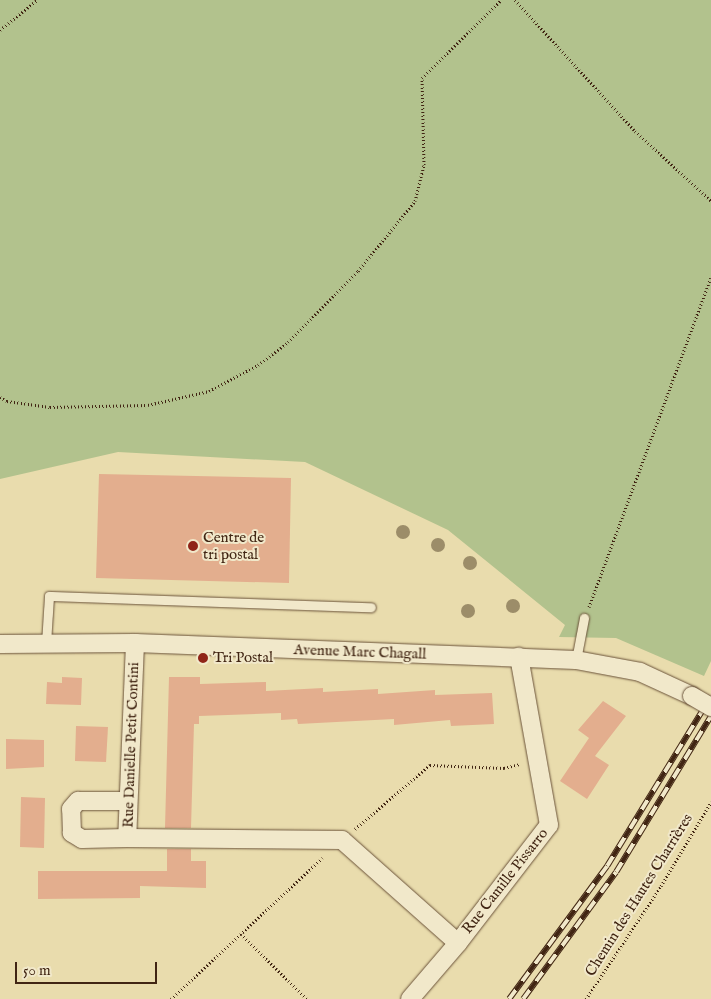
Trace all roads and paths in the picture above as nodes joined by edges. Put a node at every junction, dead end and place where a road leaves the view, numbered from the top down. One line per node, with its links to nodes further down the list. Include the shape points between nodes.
1 (37, 0): 4 (path)
2 (501, 0): 7 (path, via 422,78 424,165 416,201 358,271 288,342 258,365 209,391 148,405 50,407 7,401)
3 (515, 0): 5 (path, via 636,131)
4 (0, 30)
5 (711, 201)
6 (711, 278): 9 (path)
7 (0, 397)
8 (371, 607): 10 (lane, via 49,596)
9 (584, 618): 14 (lane)
10 (46, 643): 11 (street, Avenue Marc Chagall); 12 (street, Avenue Marc Chagall)
11 (134, 643): 13 (street, Avenue Marc Chagall); 16 (street, Rue Danielle Petit Contini)
12 (0, 644)
13 (519, 658): 14 (street, Avenue Marc Chagall); 20 (street, Rue Camille Pissarro, via 549,825)
14 (576, 660): 15 (street, Avenue Marc Chagall, bridge, via 619,666 670,685)
15 (711, 707)
16 (128, 801): 18 (street, Rue Danielle Petit Contini); 18 (street, via 78,801 71,809 72,833 82,839)
17 (711, 802): 23 (path, Chemin des Hautes Charrières, via 661,886)
18 (128, 838): 20 (street, Rue Danielle Petit Contini, via 342,840)
19 (241, 934): 21 (path)
20 (458, 943): 22 (street, Rue Camille Pissarro)
21 (308, 999)
22 (410, 999)
23 (586, 999)

